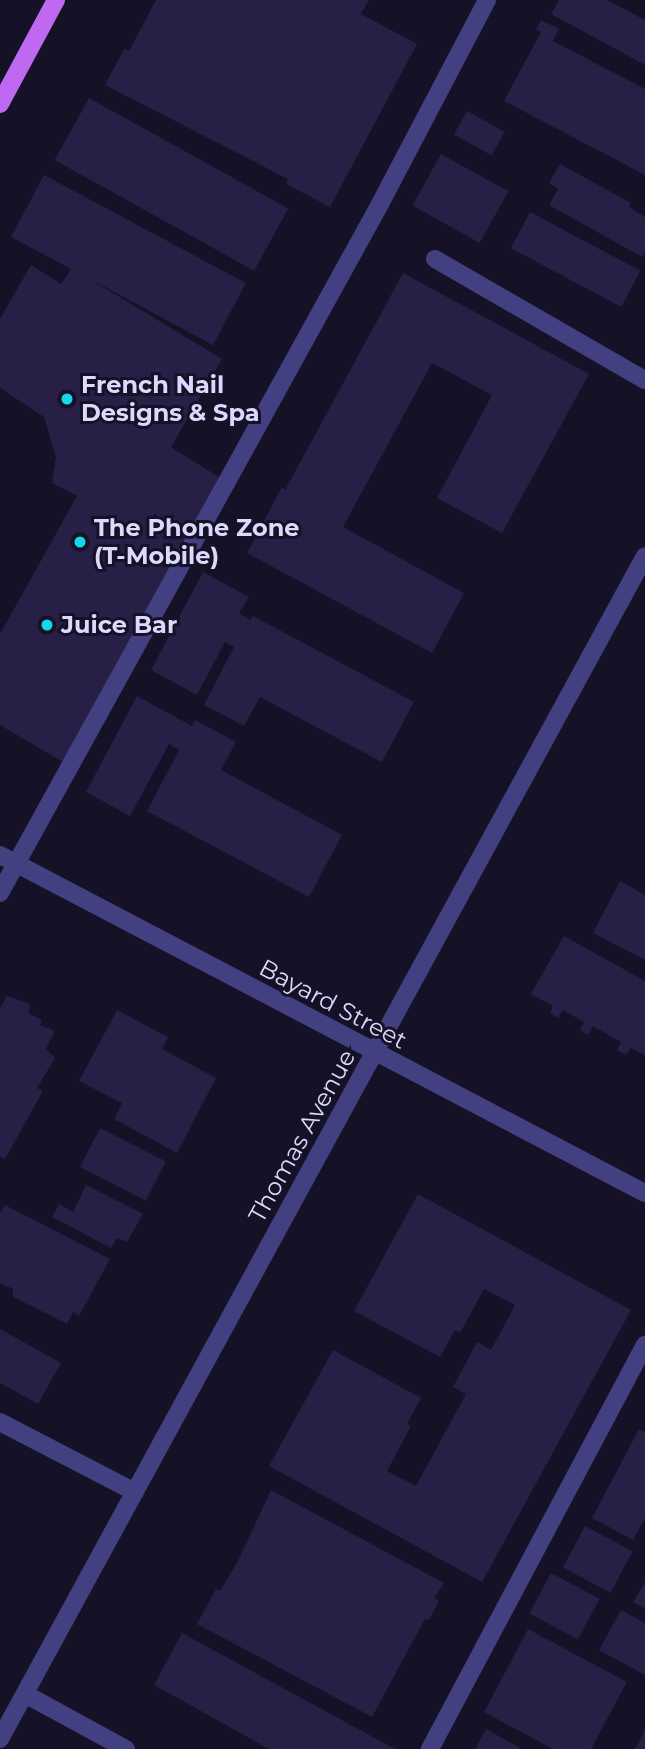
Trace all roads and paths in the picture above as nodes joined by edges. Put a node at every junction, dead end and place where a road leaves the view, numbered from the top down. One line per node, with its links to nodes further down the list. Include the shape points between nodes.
1 (56, 0): 3 (main road)
2 (486, 0): 7 (street, via 380,204)
3 (0, 104)
4 (435, 259): 5 (street)
5 (645, 380)
6 (645, 556): 9 (street, Thomas Avenue)
7 (8, 859): 8 (street); 9 (street, Bayard Street)
8 (0, 893)
9 (375, 1054): 10 (street, Bayard Street); 13 (street, Thomas Avenue)
10 (645, 1194)
11 (645, 1345): 17 (street)
12 (0, 1422): 13 (street)
13 (135, 1492): 14 (street, Thomas Avenue)
14 (25, 1694): 15 (street, Thomas Avenue); 16 (street)
15 (0, 1740)
16 (126, 1749)
17 (430, 1749)

